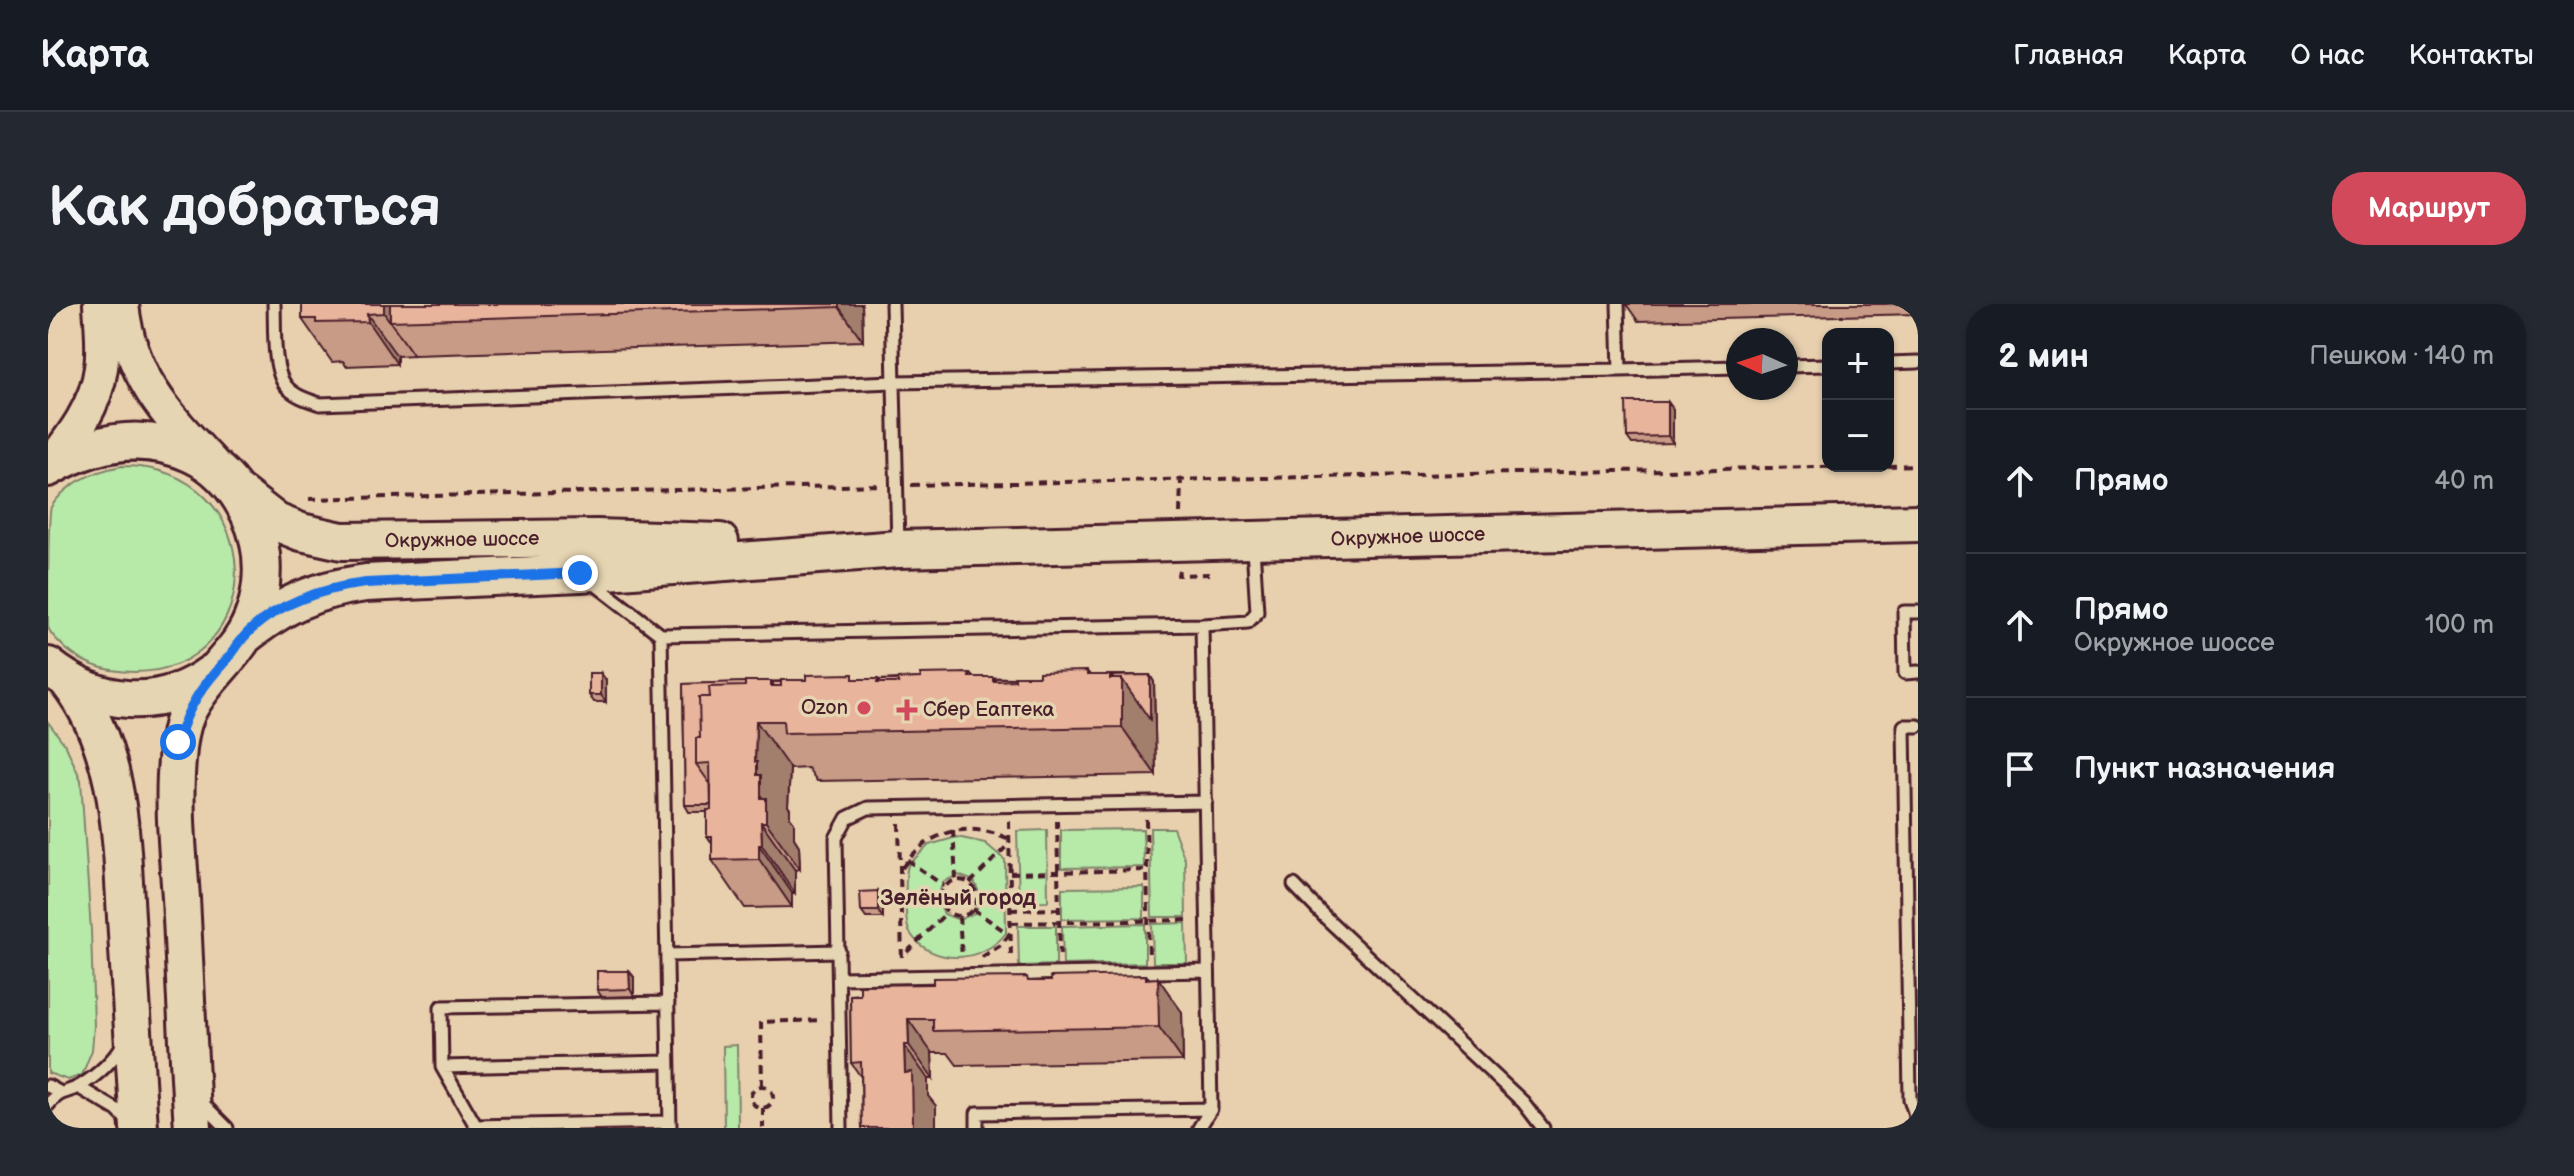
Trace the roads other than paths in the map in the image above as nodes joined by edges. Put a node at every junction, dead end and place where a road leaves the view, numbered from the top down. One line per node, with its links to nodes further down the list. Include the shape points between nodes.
1 (100, 304): 13 (main road, via 102,364 93,399)
2 (122, 304): 14 (main road, via 130,346 146,384)
3 (274, 304): 12 (lane, via 278,372 286,387 320,404)
4 (892, 304): 12 (lane)
5 (1618, 304): 11 (lane)
6 (1918, 362): 7 (lane)
7 (1894, 363)
8 (1822, 365): 9 (lane)
9 (1798, 366)
10 (1726, 367): 11 (lane)
11 (1620, 370): 12 (lane)
12 (894, 382): 17 (lane)
13 (48, 468): 14 (main road, Окружное шоссе, via 91,447 136,441 184,450)
14 (225, 478): 17 (main road, Окружное шоссе, via 276,522 342,541 596,538); 22 (main road, via 255,528 262,567 259,601)
15 (1918, 523): 16 (main road, Окружное шоссе)
16 (1253, 541): 17 (main road, Окружное шоссе); 20 (lane, via 1257,612 1248,622)
17 (898, 549): 18 (main road, Окружное шоссе)
18 (580, 573): 21 (lane); 22 (main road, Окружное шоссе, via 344,586 289,604)
19 (1918, 612): 24 (lane, via 1904,612 1905,673)
20 (1202, 625): 21 (lane); 27 (lane)
21 (661, 635): 31 (lane)
22 (243, 637): 23 (main road)
23 (219, 667): 25 (main road, via 188,687 147,699 93,693); 40 (main road, via 185,716 178,742)
24 (1918, 672)
25 (58, 674): 35 (main road, via 83,700 113,778)
26 (1918, 726): 28 (lane, via 1904,726)
27 (1206, 802): 30 (lane, via 860,810 847,818 836,838); 32 (lane)
28 (1912, 877): 43 (lane, via 1910,1099)
29 (1294, 885): 52 (lane, via 1523,1102)
30 (839, 951): 31 (lane); 33 (lane)
31 (667, 955): 34 (lane)
32 (1208, 971): 33 (lane); 42 (lane)
33 (839, 978): 49 (lane)
34 (668, 1003): 36 (lane); 37 (lane, via 441,1007)
35 (133, 1024): 38 (lane, via 111,1060); 46 (main road)
36 (668, 1062): 37 (lane); 44 (lane)
37 (442, 1067): 45 (lane)
38 (78, 1087): 39 (lane); 46 (lane)
39 (53, 1089): 41 (lane)
40 (191, 1092): 47 (main road); 48 (lane)
41 (48, 1105)
42 (1211, 1109): 50 (lane, via 977,1113); 51 (lane)
43 (1918, 1124)
44 (670, 1125): 45 (lane)
45 (476, 1127)
46 (137, 1128)
47 (193, 1128)
48 (227, 1128)
49 (841, 1128)
50 (977, 1128)
51 (1199, 1128)
52 (1543, 1128)

